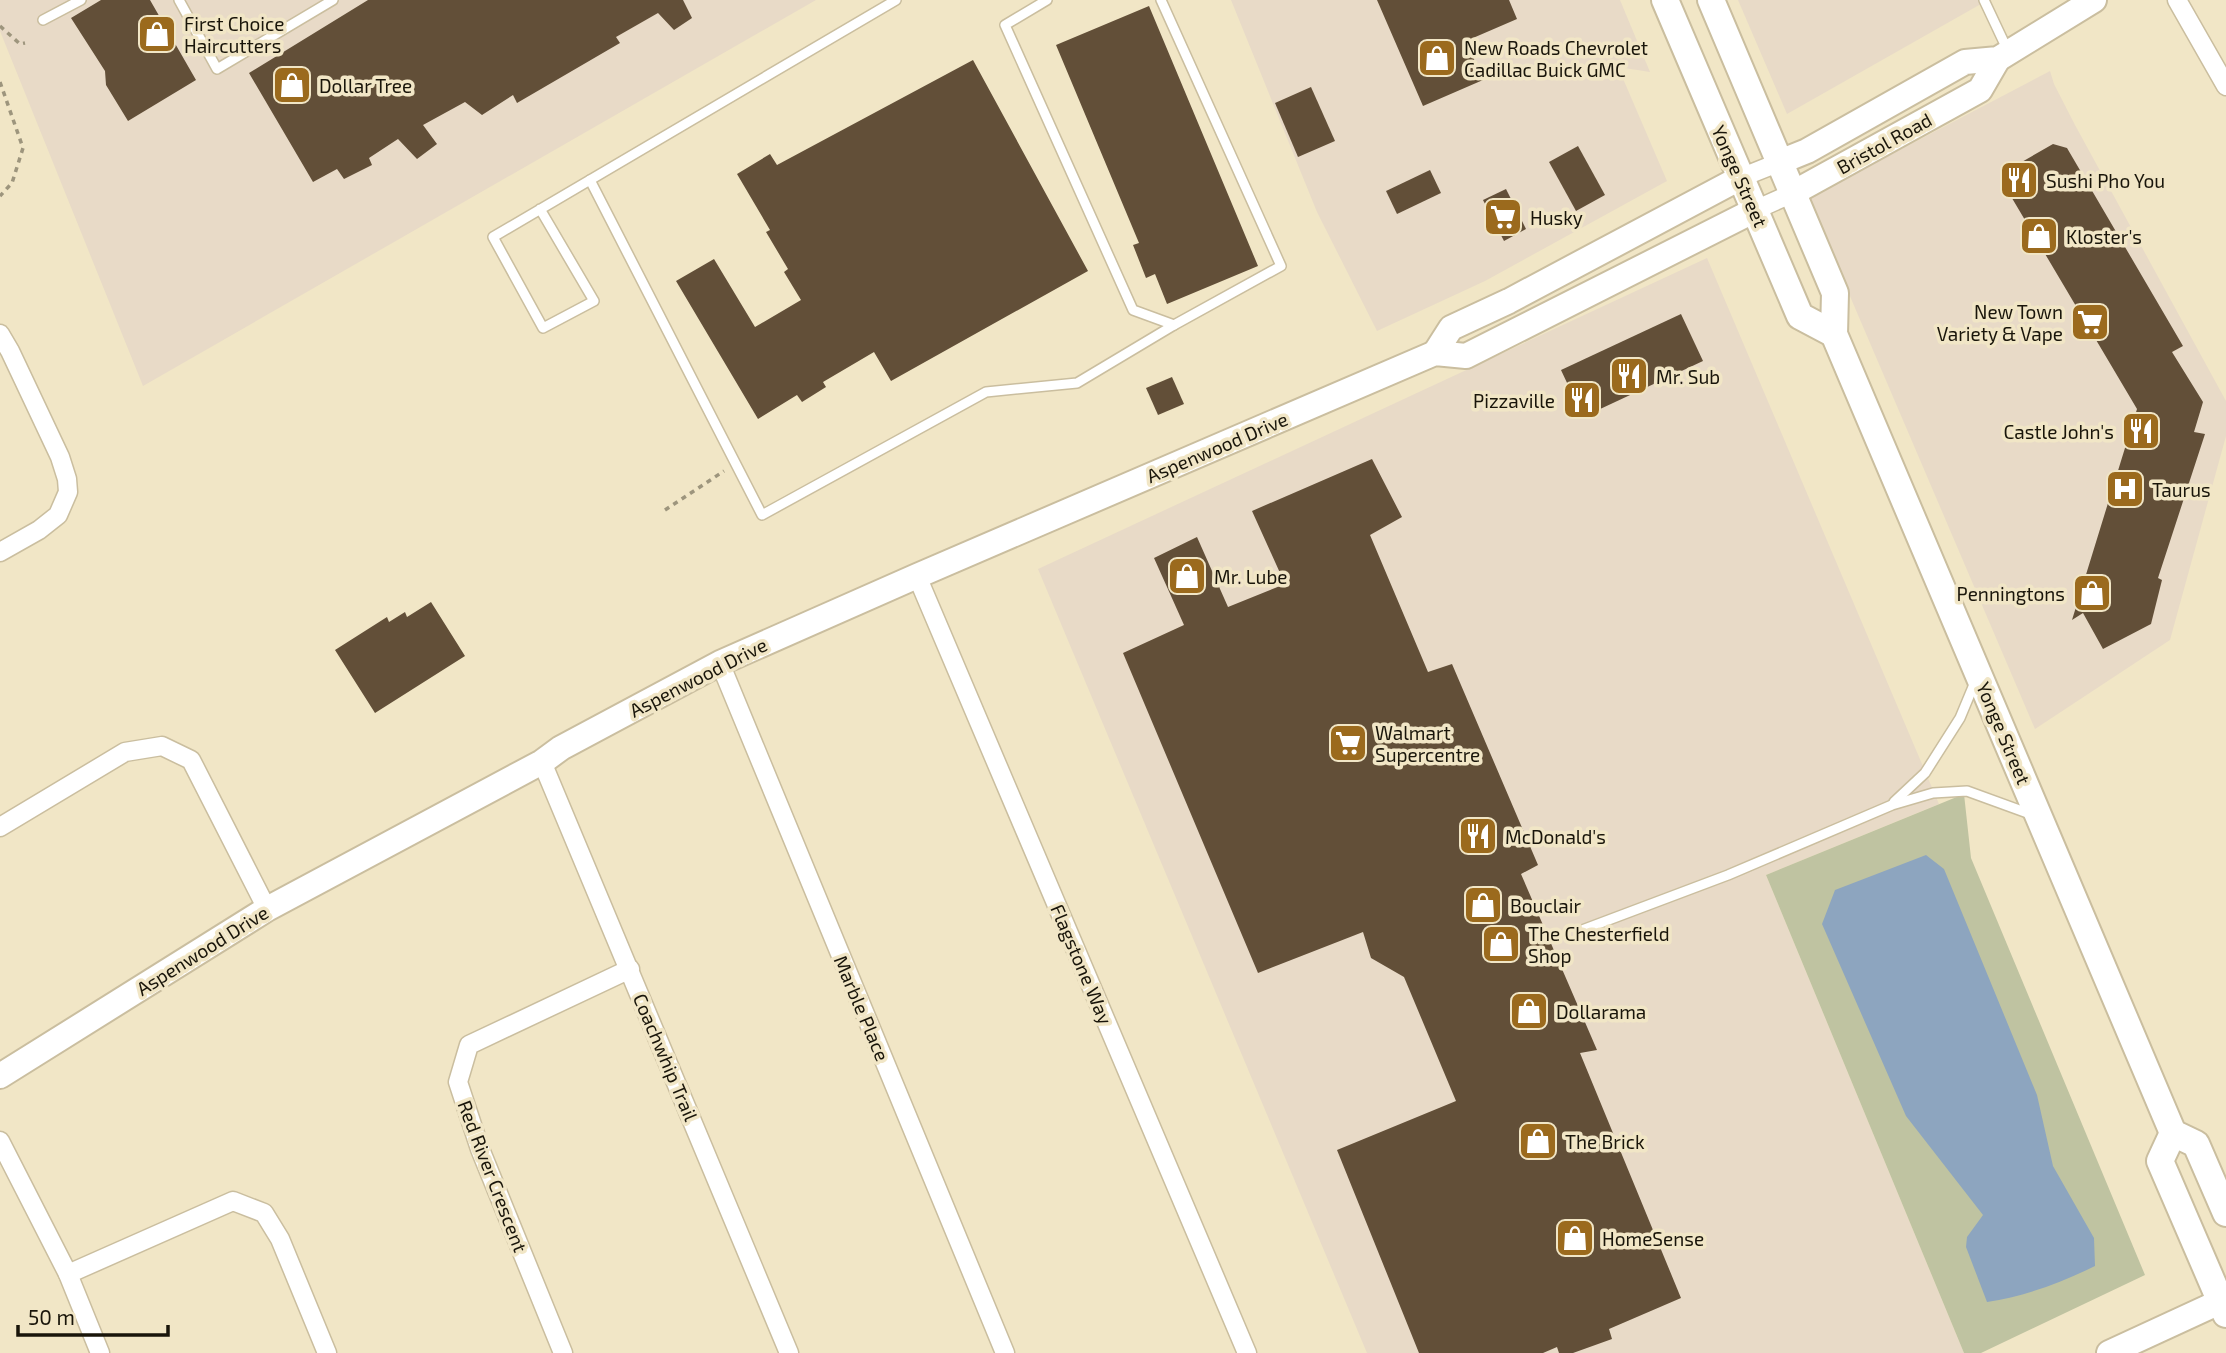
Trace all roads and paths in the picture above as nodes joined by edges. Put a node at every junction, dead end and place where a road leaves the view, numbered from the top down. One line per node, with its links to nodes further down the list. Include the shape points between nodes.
1 (81, 0): 12 (lane)
2 (179, 0): 3 (lane, via 217,69)
3 (333, 0)
4 (896, 0): 20 (lane)
5 (1047, 0): 25 (lane, via 1005,25 1133,310)
6 (1161, 0): 25 (lane, via 1281,266)
7 (1665, 0): 19 (main road, Yonge Street)
8 (1711, 0): 18 (main road, Yonge Street)
9 (1984, 0): 15 (lane)
10 (2094, 0): 15 (street, Bristol Road)
11 (2177, 0): 17 (street)
12 (43, 20)
13 (0, 26): 14 (path, via 20,44)
14 (25, 43)
15 (2003, 56): 18 (street, Bristol Road, via 1965,62); 21 (street, Bristol Road, via 1980,90)
16 (0, 82): 22 (path, via 23,148 12,183)
17 (2226, 86)
18 (1780, 162): 19 (street, Bristol Road); 21 (main road, Yonge Street)
19 (1740, 178): 24 (main road, Yonge Street); 28 (street, Aspenwood Drive, via 1451,328)
20 (590, 180): 23 (lane); 29 (lane)
21 (1793, 193): 24 (street, Bristol Road); 27 (main road, Yonge Street, via 1835,293)
22 (0, 196)
23 (540, 209): 23 (lane, via 594,301 543,328 493,237)
24 (1755, 210): 27 (main road, Yonge Street, via 1800,316); 28 (street, Aspenwood Drive, via 1466,356)
25 (1174, 325): 29 (lane, via 1077,383 986,392 762,514)
26 (0, 334): 31 (street, via 60,457 68,492 58,515)
27 (1834, 334): 34 (main road, Yonge Street)
28 (1435, 353): 32 (street, Aspenwood Drive)
29 (736, 464): 30 (path)
30 (665, 510)
31 (0, 552)
32 (917, 576): 33 (street, Aspenwood Drive); 53 (street, Flagstone Way)
33 (720, 663): 35 (street, Aspenwood Drive); 52 (street, Marble Place)
34 (1978, 674): 36 (lane, via 1960,718 1925,774); 37 (main road, Yonge Street)
35 (542, 762): 39 (street, Aspenwood Drive); 41 (street, Coachwhip Trail)
36 (1892, 804): 37 (lane, via 1933,793 1967,791); 40 (lane, via 1728,875)
37 (2039, 818): 43 (main road, Yonge Street)
38 (0, 827): 39 (street, via 125,752 162,746 191,760)
39 (267, 909): 42 (street, Aspenwood Drive)
40 (1582, 930)
41 (630, 969): 50 (street, Red River Crescent, via 469,1045 458,1082 480,1149); 51 (street, Coachwhip Trail)
42 (0, 1076)
43 (2173, 1133): 45 (main road, via 2196,1144); 47 (main road, via 2160,1161)
44 (0, 1142): 46 (street)
45 (2226, 1213)
46 (68, 1274): 48 (street); 49 (street, via 233,1201 264,1213 280,1239)
47 (2224, 1305): 54 (street)
48 (100, 1353)
49 (327, 1353)
50 (563, 1353)
51 (789, 1353)
52 (1005, 1353)
53 (1247, 1353)
54 (2109, 1353)

